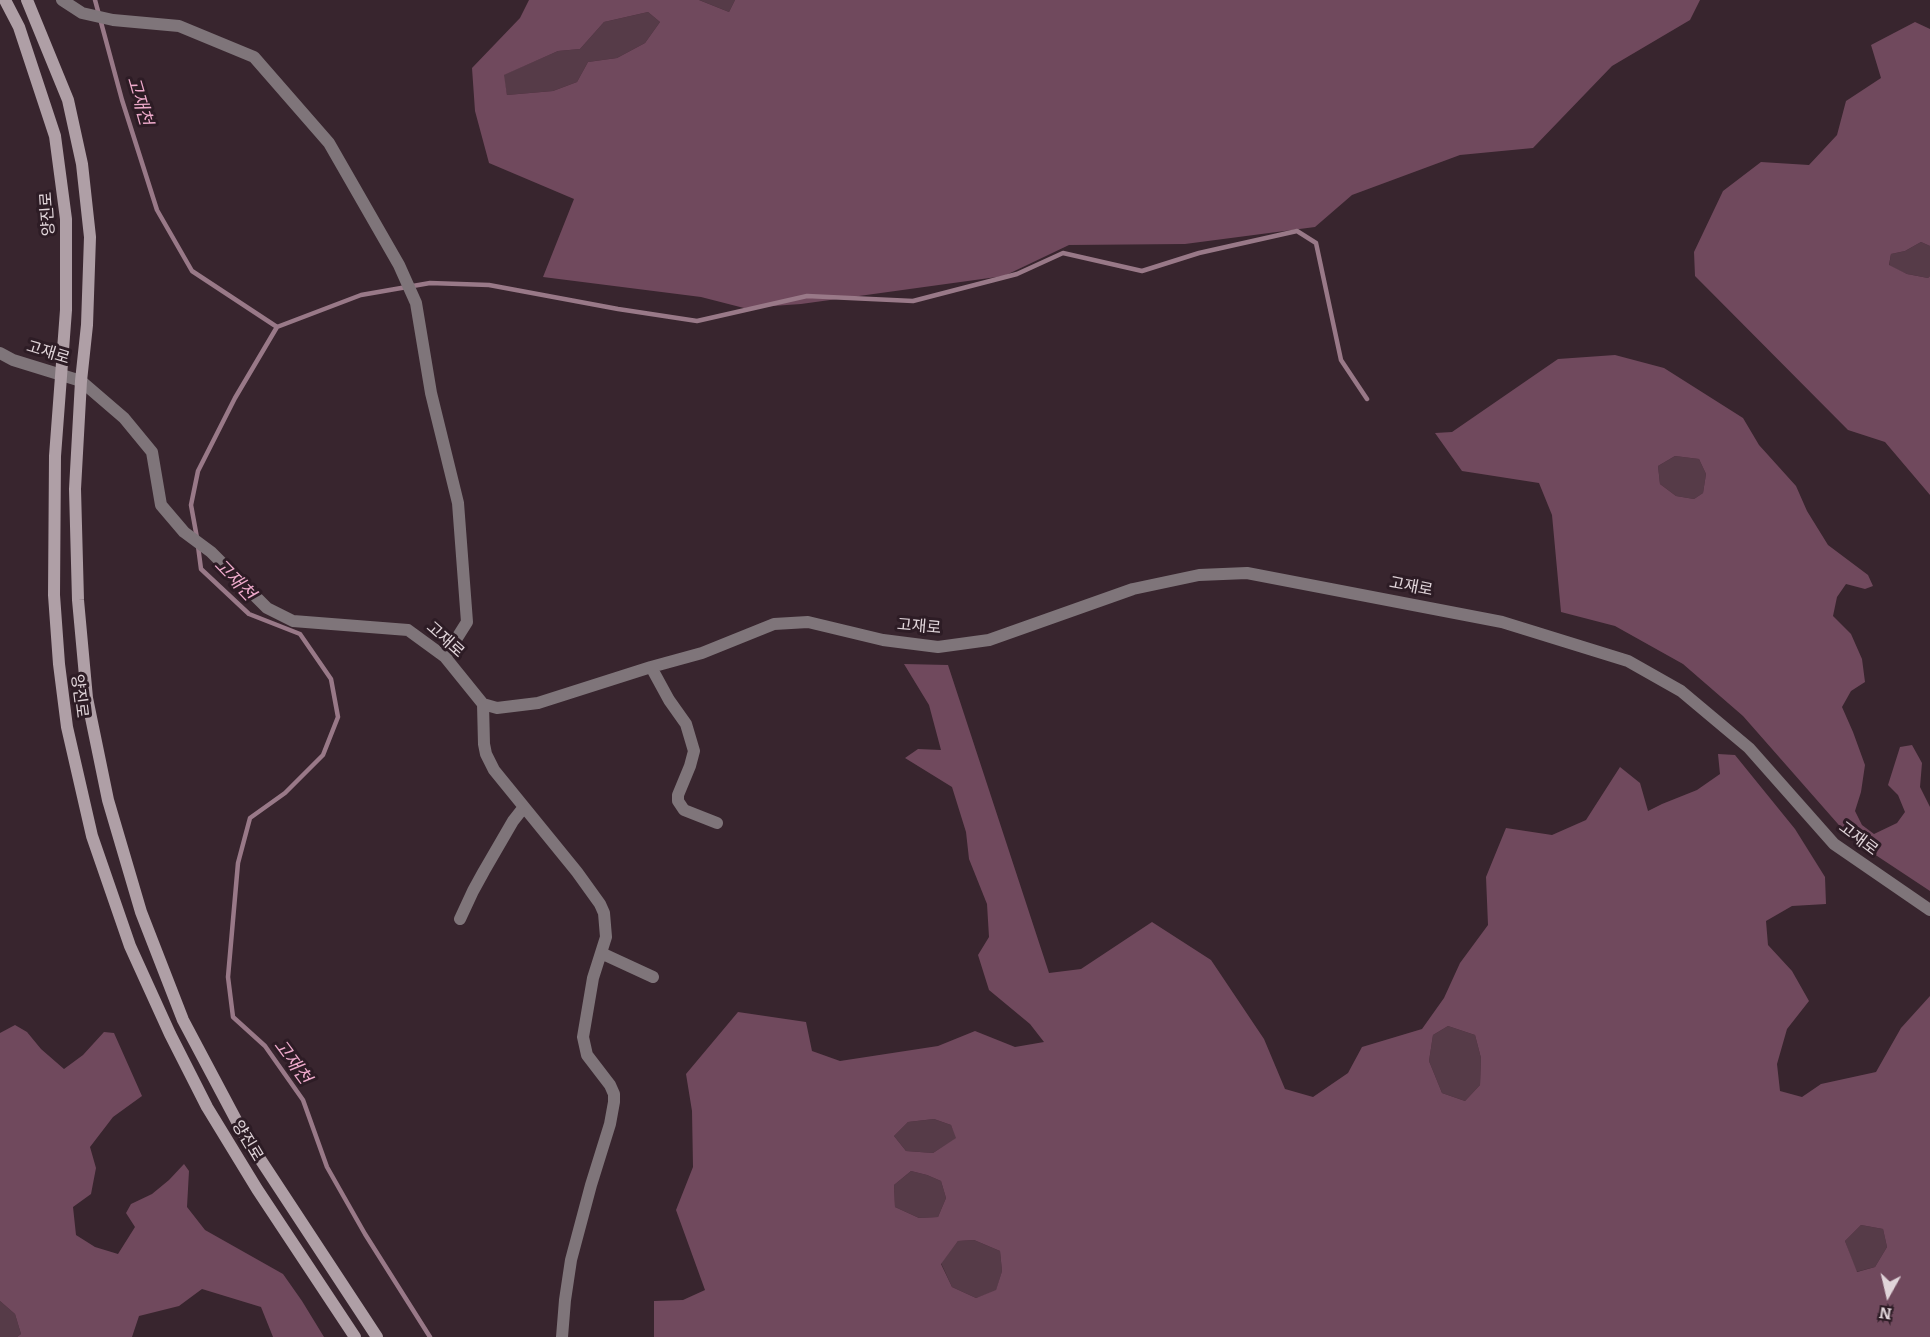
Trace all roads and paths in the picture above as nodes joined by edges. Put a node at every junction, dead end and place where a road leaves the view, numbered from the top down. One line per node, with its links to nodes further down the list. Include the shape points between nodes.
1 (5, 0): 5 (main road, 양진로, via 20,27 55,136 66,219)
2 (27, 0): 6 (main road, 양진로, via 68,100 82,164 90,237)
3 (62, 0): 7 (street, via 82,13 113,20 179,26 254,57 329,143 399,265 416,303 431,393 458,503 467,622)
4 (0, 352): 5 (street, 고재로, via 13,360)
5 (61, 374): 6 (street, 고재로); 16 (main road, 양진로, via 55,456 58,664 67,727 92,836 130,946 207,1107)
6 (81, 381): 7 (street, 고재로, via 124,418 152,452 161,505 184,532 211,552 267,608 292,621 408,630); 17 (main road, 양진로, via 75,489 78,600 87,698 108,800 141,912 183,1020 243,1133)
7 (445, 657): 9 (street, 고재로)
8 (651, 667): 9 (street, 고재로, via 538,703 497,708); 11 (street, via 686,724 694,751 678,801 684,810); 12 (street, 고재로, via 702,653 774,624 808,622 883,640 938,647 989,640 1133,589 1199,575 1247,573 1502,622 1628,661 1681,691 1749,748 1834,844)
9 (483, 704): 10 (street, via 486,753 494,770)
10 (524, 807): 13 (street); 14 (street, via 600,904 606,937)
11 (717, 823)
12 (1930, 910)
13 (460, 919)
14 (602, 953): 15 (street); 18 (street, via 593,978 583,1037 587,1055 614,1094 613,1110 571,1260)
15 (653, 977)
16 (355, 1337)
17 (377, 1337)
18 (562, 1337)

